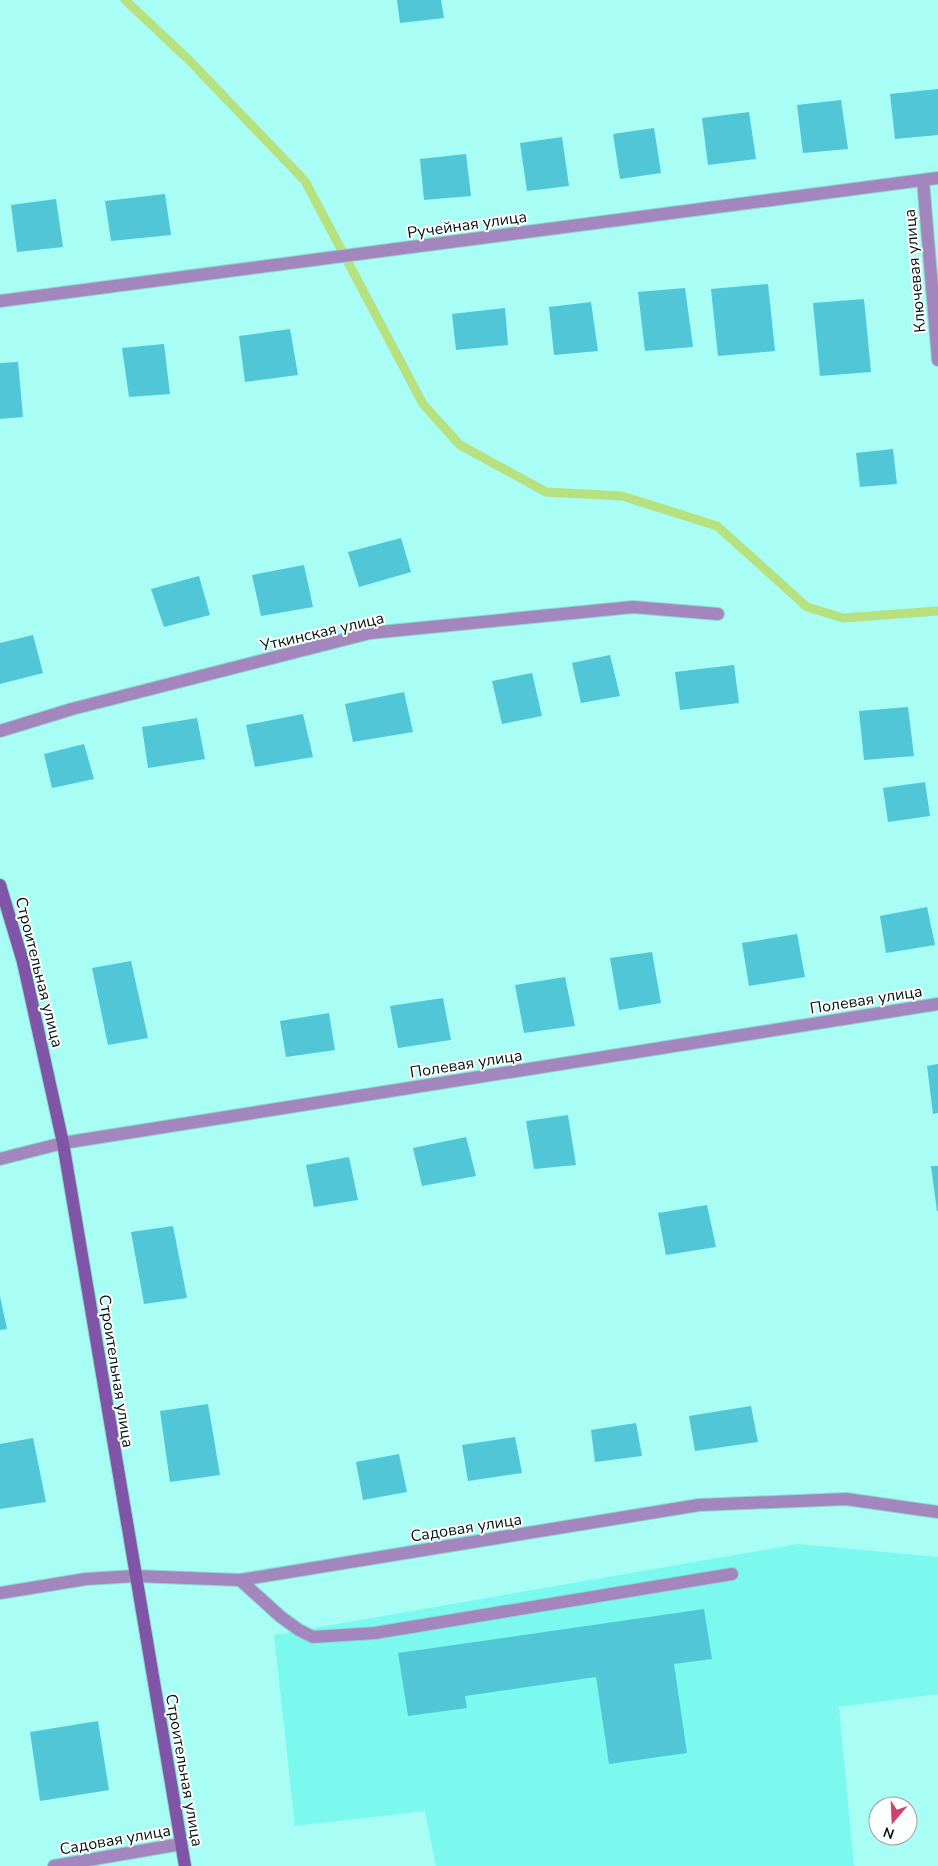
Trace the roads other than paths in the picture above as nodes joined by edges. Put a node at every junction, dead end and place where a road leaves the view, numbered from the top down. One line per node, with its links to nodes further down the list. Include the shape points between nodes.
1 (938, 178): 2 (street, Ручейная улица)
2 (922, 180): 3 (street, Ручейная улица); 4 (street, Ключевая улица)
3 (0, 301)
4 (938, 360)
5 (718, 614): 6 (street, Уткинская улица, via 632,607 370,633 72,709)
6 (0, 731)
7 (0, 885): 9 (street, Строительная улица, via 22,962)
8 (938, 1004): 9 (street, Полевая улица)
9 (63, 1143): 10 (street, Полевая улица); 13 (street, Строительная улица)
10 (0, 1159)
11 (938, 1512): 14 (street, Садовая улица, via 846,1499 699,1505)
12 (732, 1574): 14 (street, via 374,1633 313,1637 281,1617)
13 (135, 1576): 14 (street, Садовая улица); 15 (street, Садовая улица, via 86,1579); 16 (street, Строительная улица)
14 (240, 1580)
15 (0, 1594)
16 (181, 1844): 17 (street, Садовая улица); 18 (street, Строительная улица)
17 (54, 1866)
18 (185, 1866)

